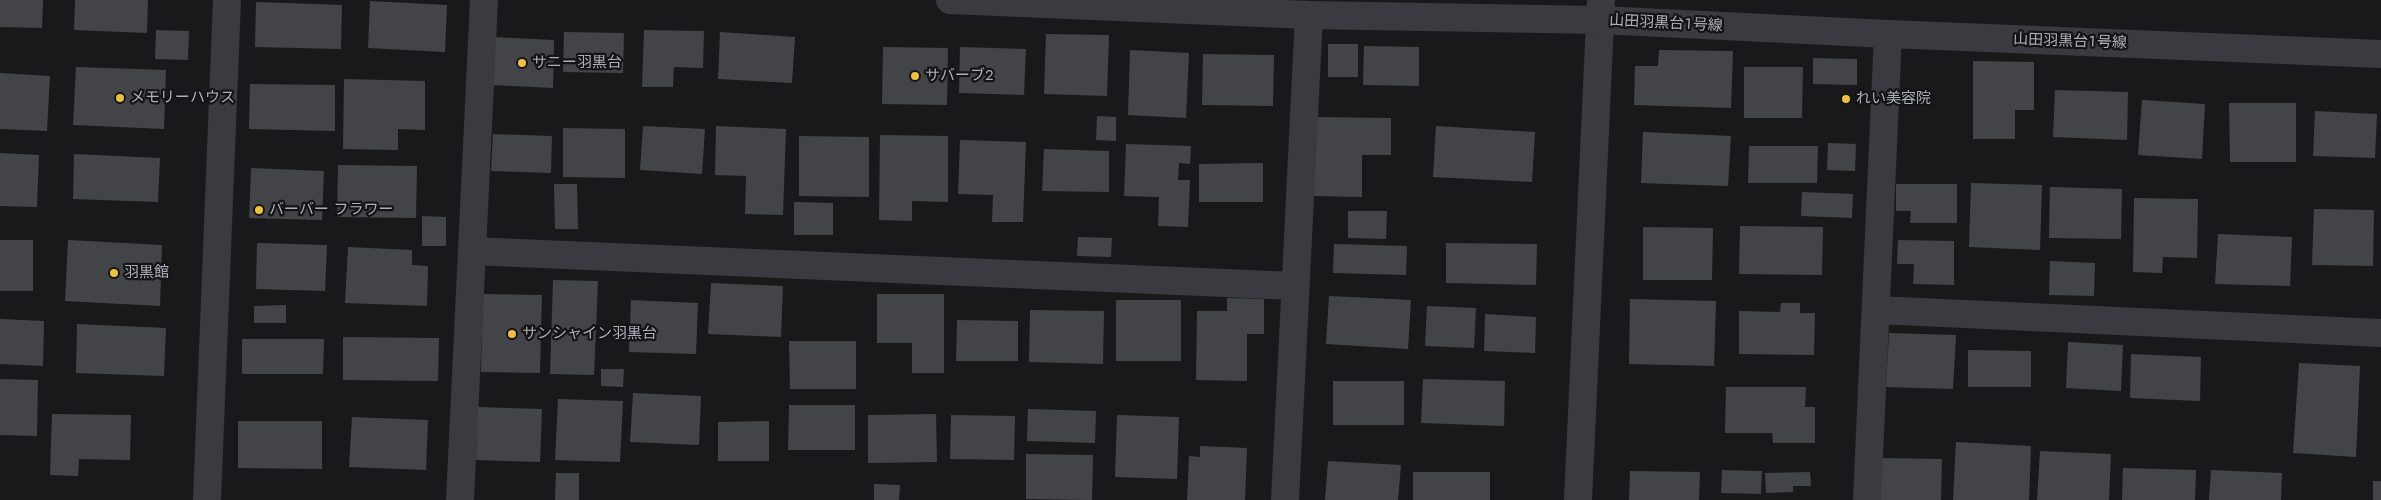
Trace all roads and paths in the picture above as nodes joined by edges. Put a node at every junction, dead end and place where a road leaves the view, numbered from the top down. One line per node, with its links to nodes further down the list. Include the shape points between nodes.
1 (228, 0): 12 (street)
2 (484, 0): 8 (street)
3 (950, 0): 5 (street, 山田羽黒台１号線)
4 (1600, 10): 5 (street, 山田羽黒台１号線); 6 (street, 山田羽黒台１号線); 15 (street)
5 (1309, 16): 9 (street)
6 (1888, 34): 7 (street, 山田羽黒台１号線); 10 (street)
7 (2381, 54)
8 (472, 251): 9 (street); 13 (street)
9 (1295, 286): 14 (street)
10 (1877, 310): 11 (street); 16 (street)
11 (2381, 333)
12 (206, 500)
13 (460, 500)
14 (1285, 500)
15 (1578, 500)
16 (1867, 500)

